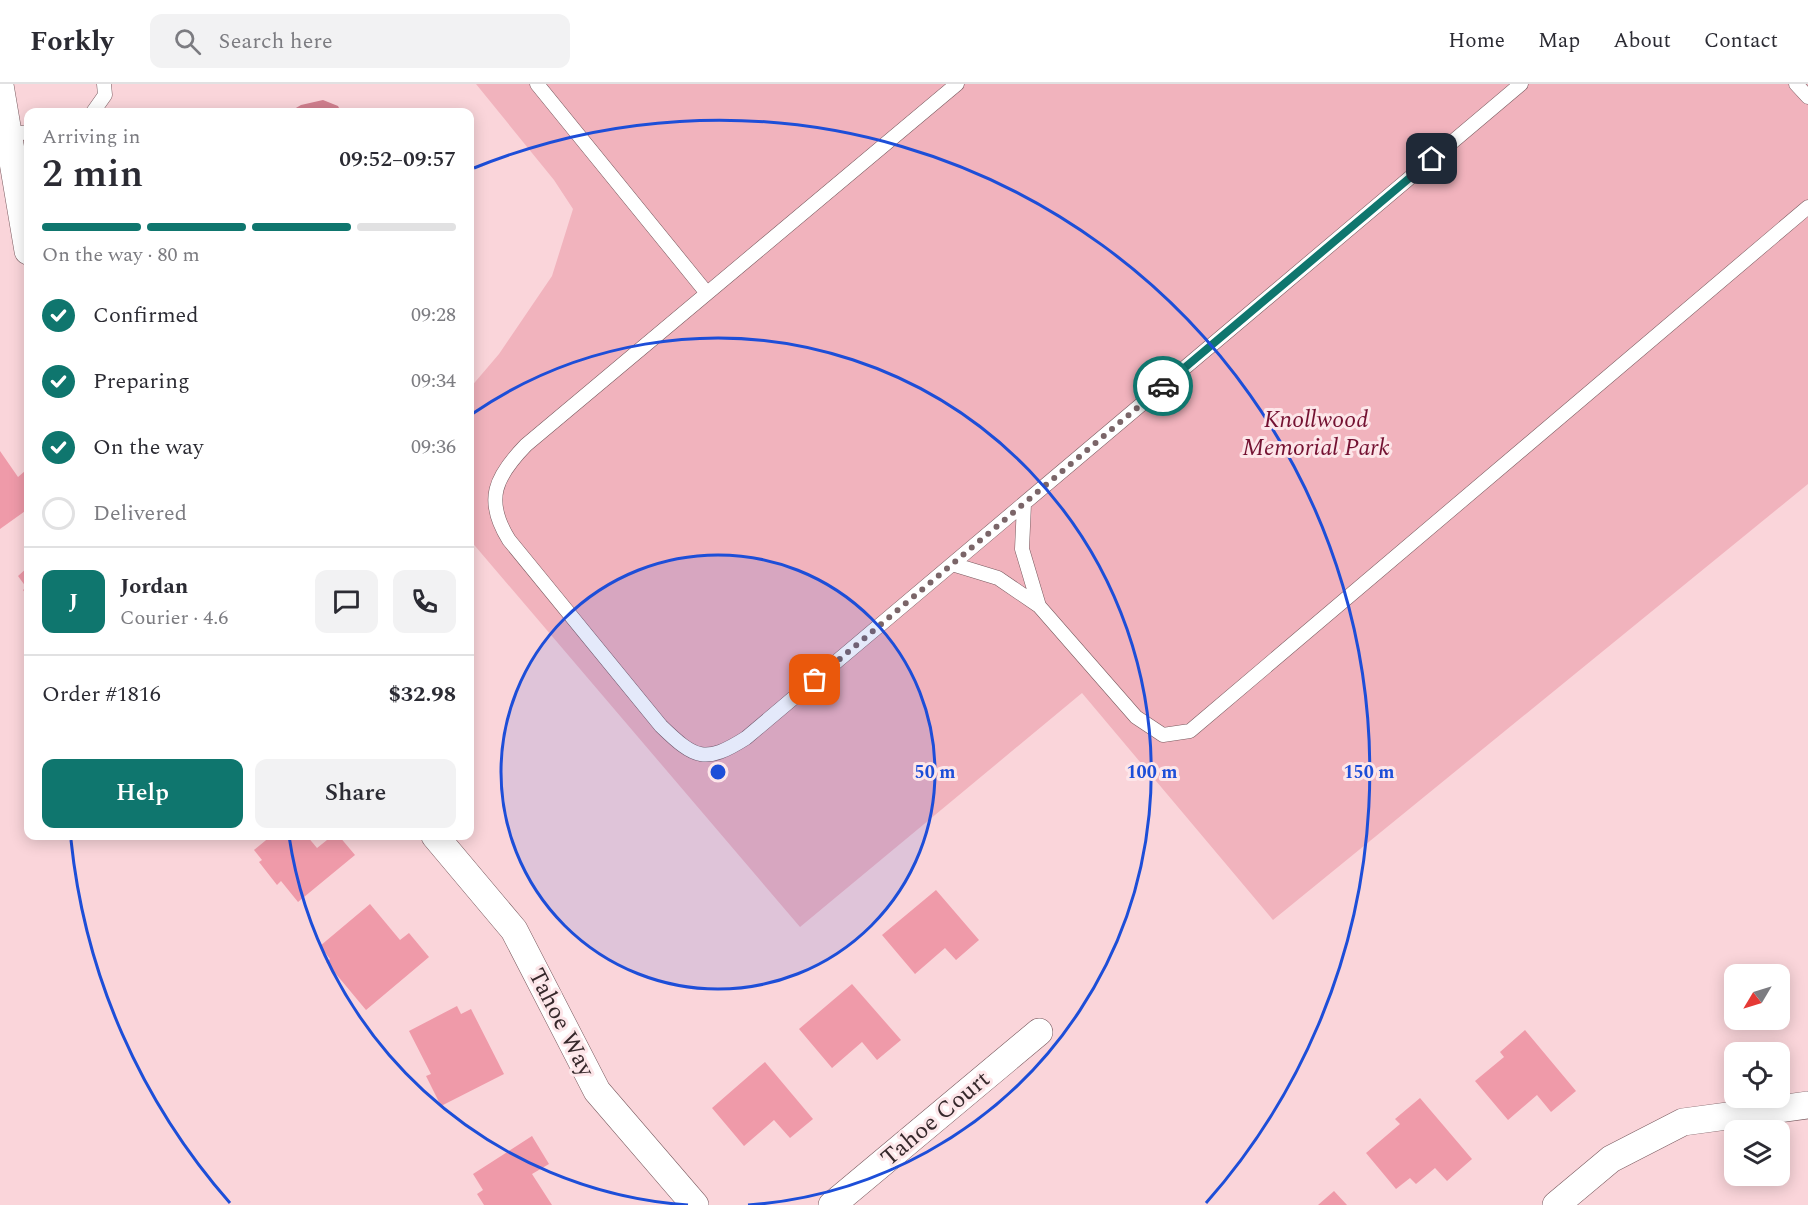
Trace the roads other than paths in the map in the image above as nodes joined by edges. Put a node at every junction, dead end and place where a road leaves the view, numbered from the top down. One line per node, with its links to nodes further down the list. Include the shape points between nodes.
1 (0, 84): 9 (street)
2 (104, 84): 8 (lane, via 105,95)
3 (537, 84): 12 (lane)
4 (957, 84): 12 (lane)
5 (1521, 84): 13 (lane)
6 (1796, 84): 7 (lane)
7 (1808, 97)
8 (96, 108)
9 (19, 134): 10 (street)
10 (24, 199)
11 (1808, 207): 15 (lane, via 1190,731 1163,735 1136,717)
12 (706, 292): 14 (lane, via 526,445 510,461 495,486 498,522 509,540 661,726 690,752 708,756 726,751)
13 (1024, 504): 14 (lane); 15 (lane, via 1022,549)
14 (952, 564): 15 (lane, via 998,578)
15 (1039, 606)
16 (438, 840): 19 (street, Tahoe Way, via 514,930 597,1091)
17 (1039, 1032): 20 (street, Tahoe Court)
18 (1808, 1105): 21 (street, via 1683,1122 1611,1159)
19 (695, 1205)
20 (832, 1205)
21 (1556, 1205)

